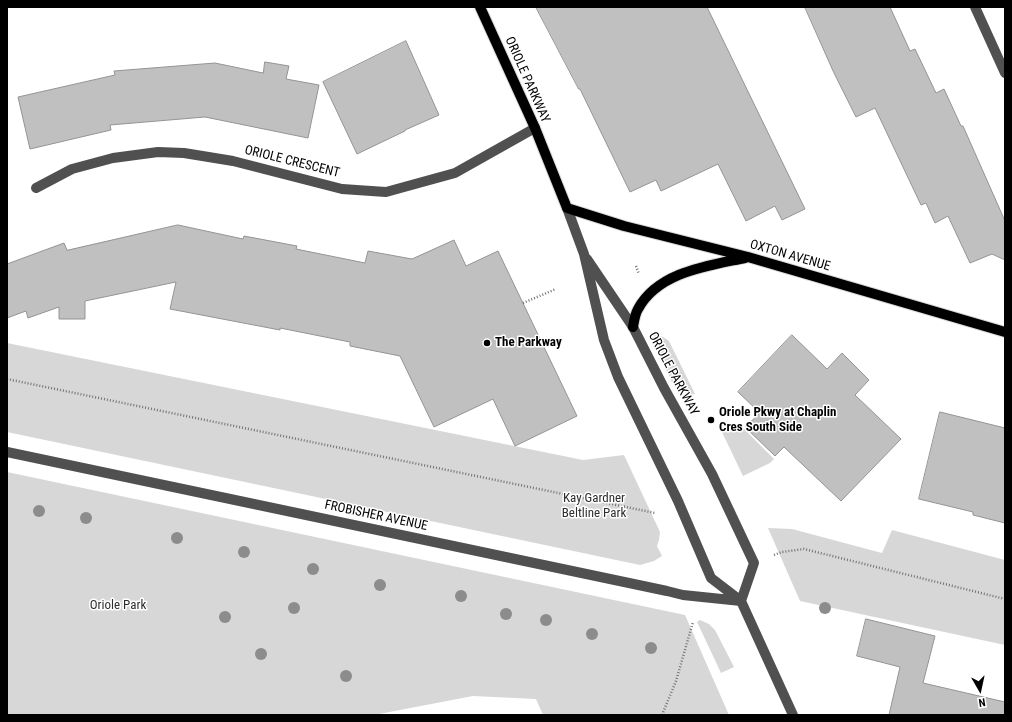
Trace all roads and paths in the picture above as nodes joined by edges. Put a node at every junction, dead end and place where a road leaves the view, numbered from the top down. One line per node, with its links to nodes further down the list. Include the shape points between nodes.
1 (480, 7): 4 (main road, ORIOLE PARKWAY)
2 (975, 7): 3 (street)
3 (1005, 73)
4 (535, 128): 5 (street, ORIOLE CRESCENT, via 455,173 386,192 342,188 233,160 158,152 113,158 72,168); 6 (main road, ORIOLE PARKWAY)
5 (36, 188)
6 (567, 208): 7 (street, ORIOLE PARKWAY); 8 (main road, OXTON AVENUE, via 624,226)
7 (584, 254): 11 (street, ORIOLE PARKWAY); 18 (street, ORIOLE PARKWAY, via 604,340 618,377 712,578)
8 (748, 257): 11 (main road, via 674,276 657,286 637,310); 12 (main road, OXTON AVENUE)
9 (556, 288): 10 (path)
10 (523, 303)
11 (633, 327): 18 (street, ORIOLE PARKWAY, via 712,474 754,563)
12 (1005, 332)
13 (7, 379): 15 (path)
14 (7, 452): 18 (street, FROBISHER AVENUE, via 672,592)
15 (655, 513)
16 (772, 555): 17 (path, via 804,549)
17 (1005, 599)
18 (741, 601): 21 (street, ORIOLE PARKWAY)
19 (693, 622): 20 (path, via 676,681)
20 (662, 715)
21 (793, 715)

